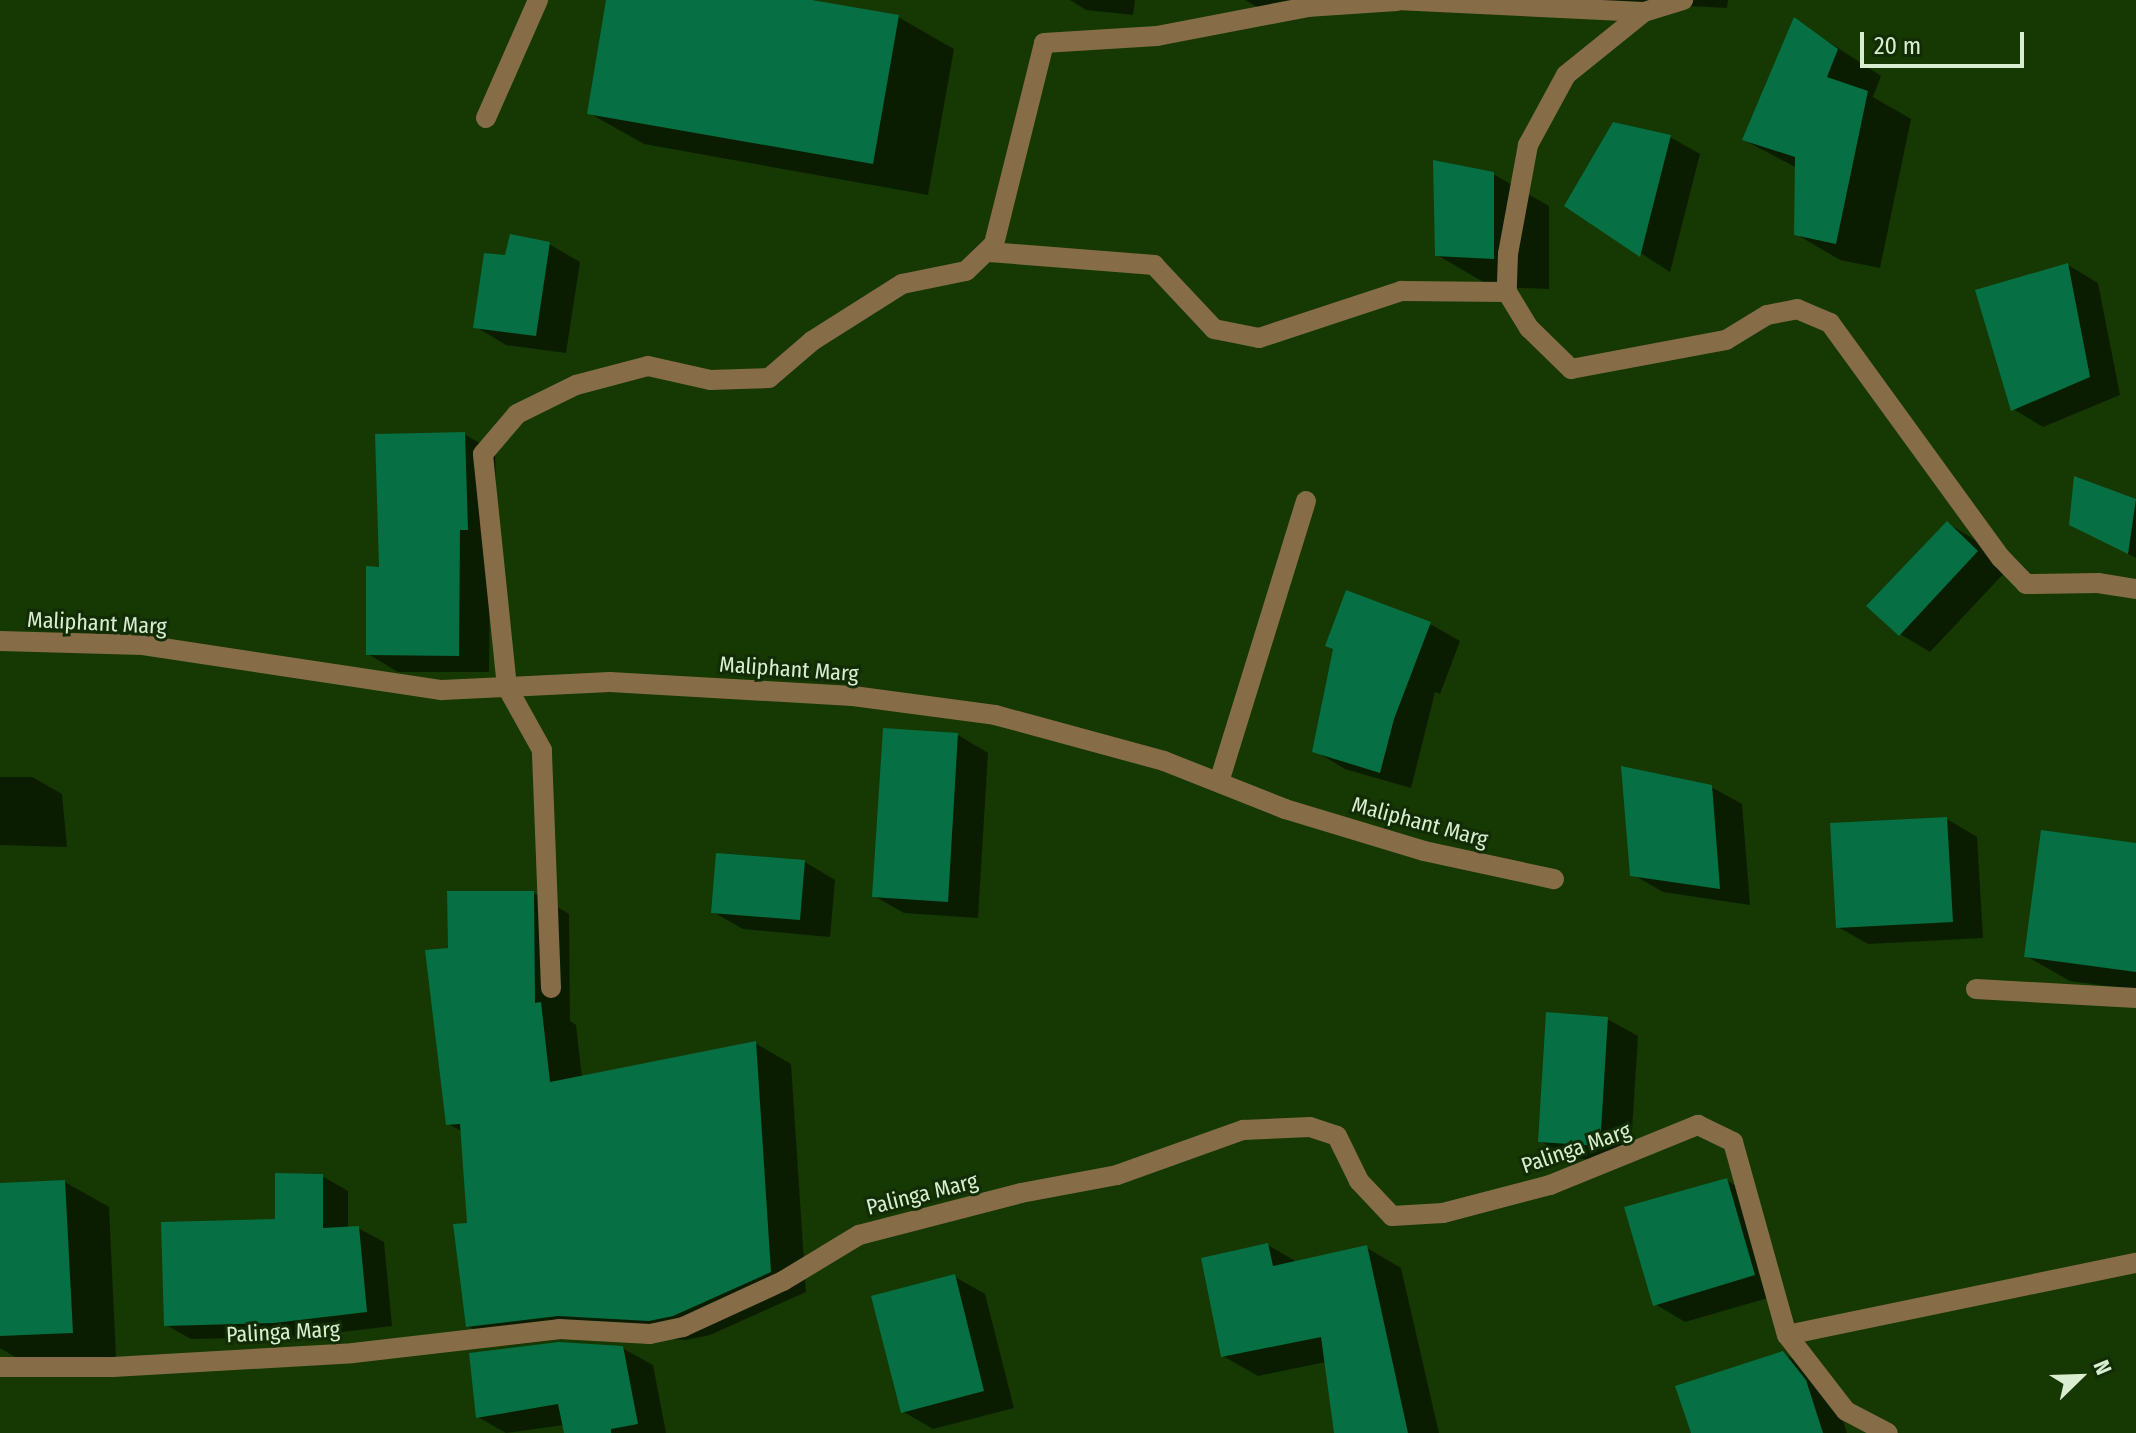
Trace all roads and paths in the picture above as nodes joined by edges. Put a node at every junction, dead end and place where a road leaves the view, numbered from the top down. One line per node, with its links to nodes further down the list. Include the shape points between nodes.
1 (538, 0): 5 (street)
2 (1397, 0): 4 (street); 6 (street, via 1307,7 1157,36 1044,43)
3 (1683, 0): 4 (street)
4 (1644, 12): 7 (street, via 1566,75 1528,145 1508,254)
5 (486, 118)
6 (989, 252): 7 (street, via 1154,265 1214,329 1259,338 1401,291); 11 (street, via 966,271 902,284 812,341 769,378 710,380 648,366 576,385 517,414 483,454)
7 (1507, 292): 9 (street, via 1529,328 1571,369 1726,340 1767,315 1797,309 1830,323 2001,558 2026,584 2098,583)
8 (1306, 501): 12 (street)
9 (2136, 589)
10 (0, 641): 11 (street, Maliphant Marg, via 143,645 442,690)
11 (507, 687): 12 (street, Maliphant Marg, via 610,682 838,695 995,715 1164,761); 14 (street, via 542,750)
12 (1219, 782): 13 (street, Maliphant Marg, via 1424,851)
13 (1554, 879)
14 (551, 988)
15 (1976, 989): 16 (street)
16 (2136, 998)
17 (2136, 1263): 18 (street)
18 (1787, 1335): 19 (street, Palinga Marg, via 1733,1142 1698,1125 1550,1185 1443,1213 1392,1216 1359,1181 1337,1136 1310,1127 1243,1130 1117,1175 1021,1193 859,1235 783,1281 683,1327 650,1334 559,1329 353,1353 113,1367); 20 (street, via 1846,1411)
19 (0, 1367)
20 (1888, 1433)

